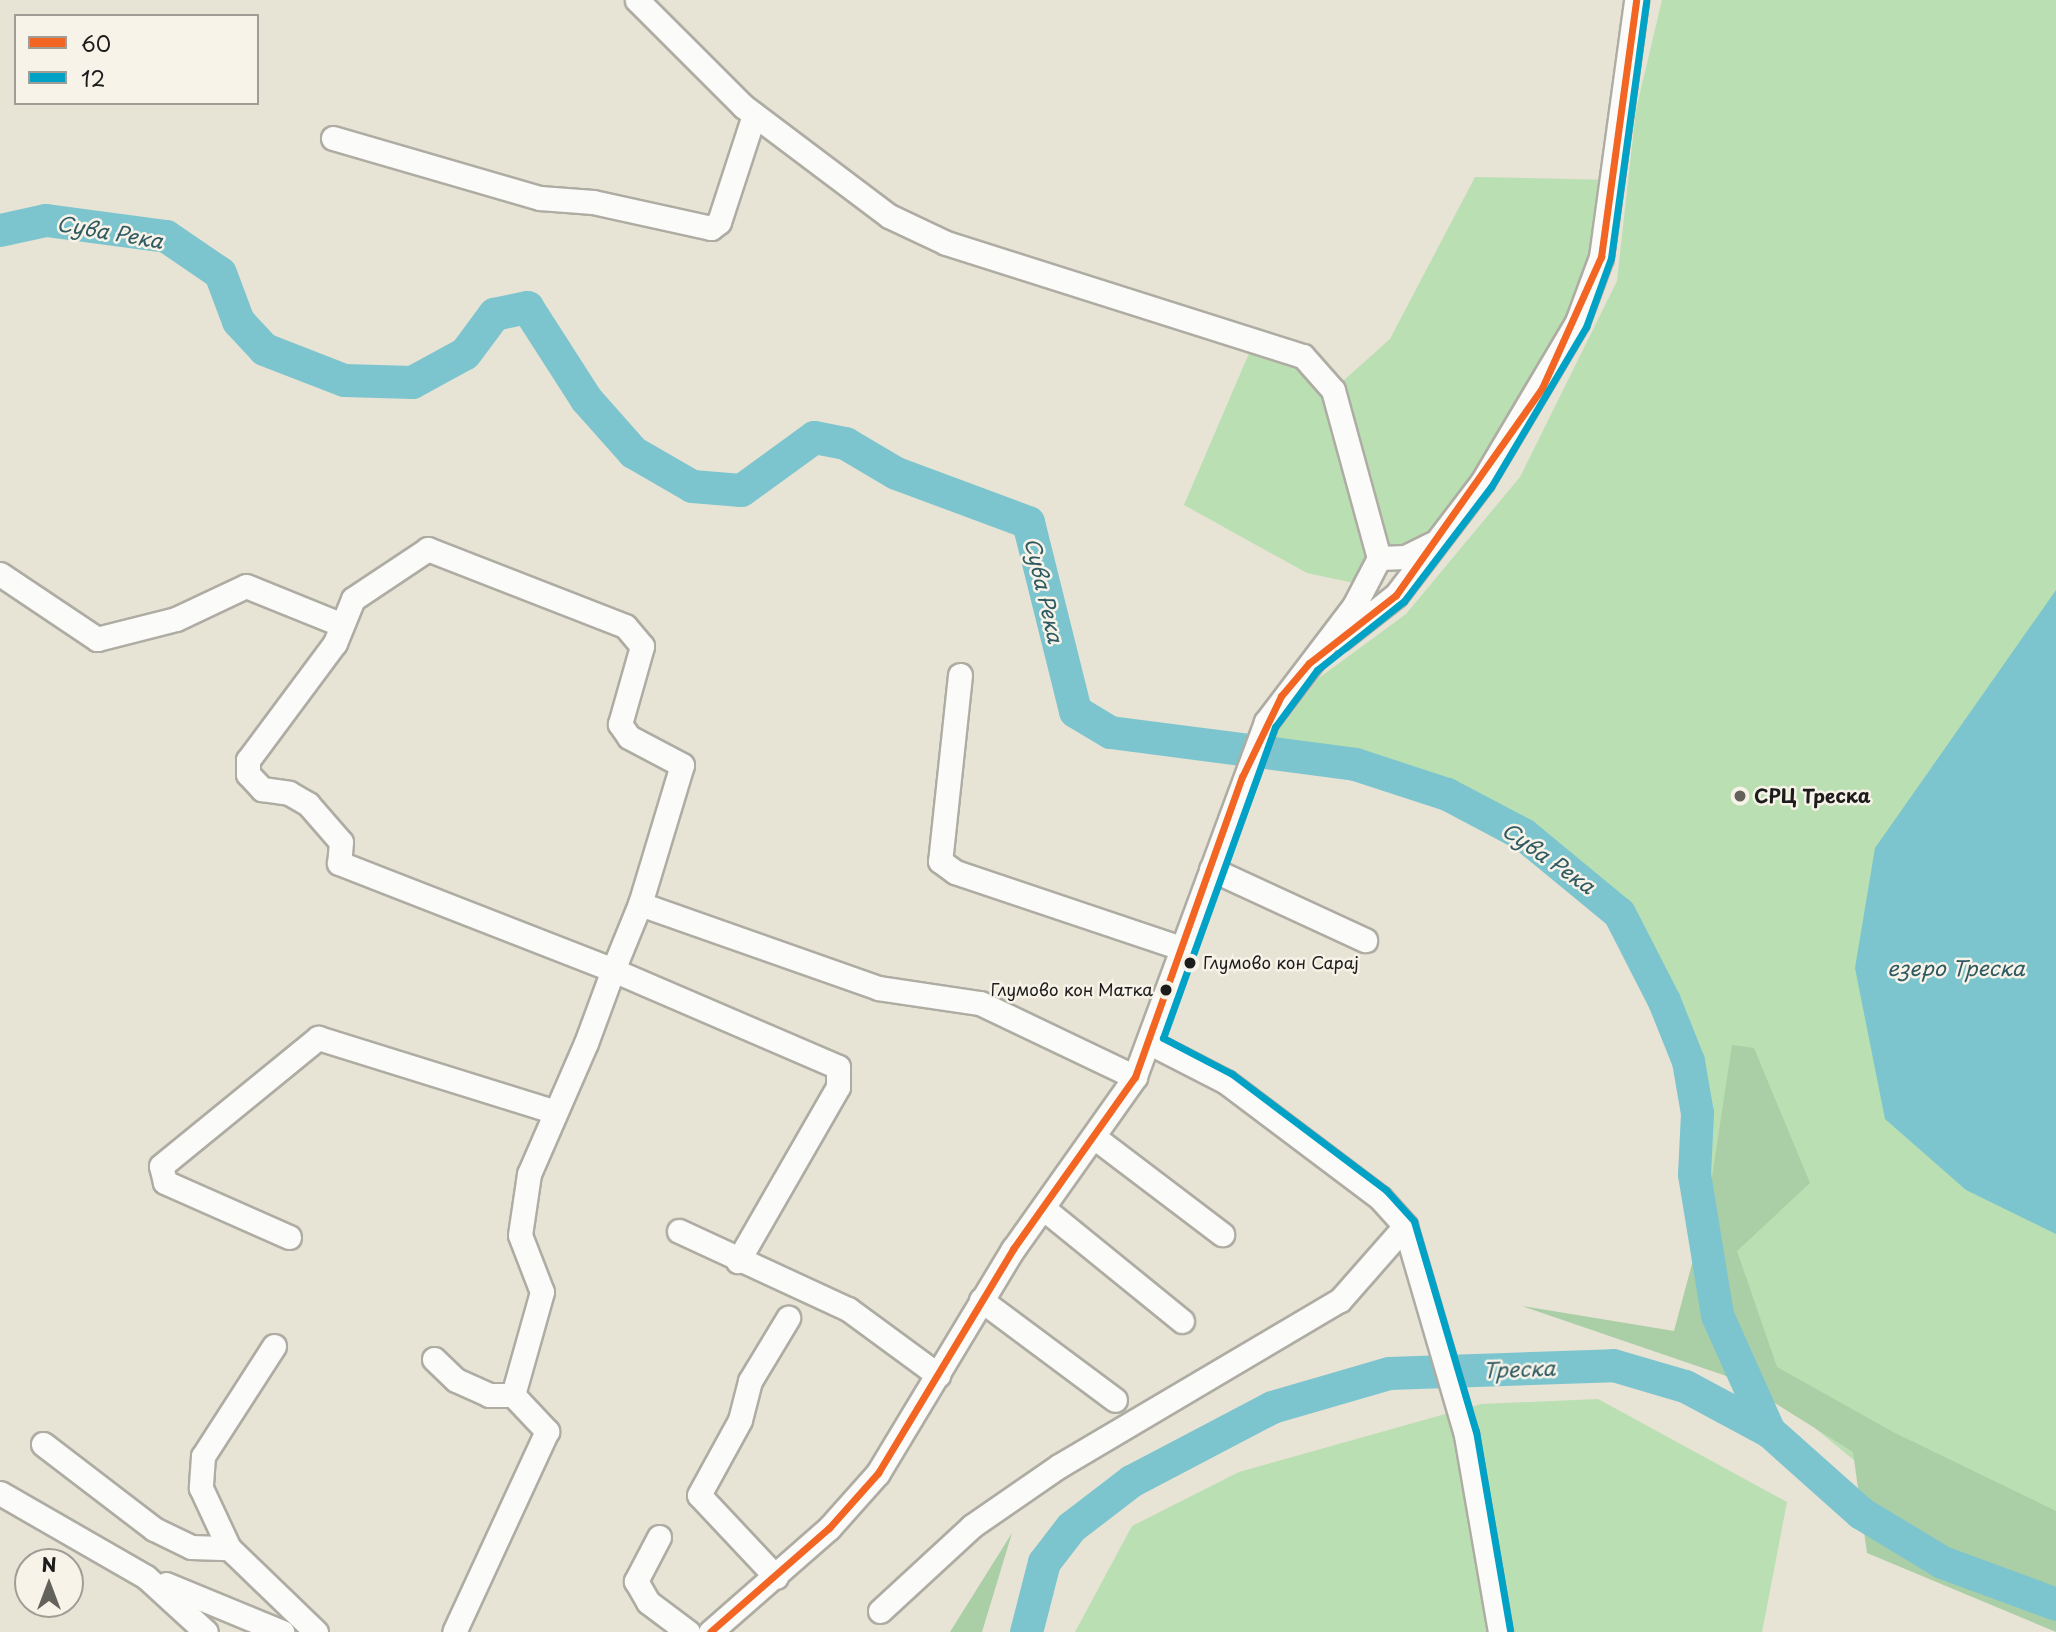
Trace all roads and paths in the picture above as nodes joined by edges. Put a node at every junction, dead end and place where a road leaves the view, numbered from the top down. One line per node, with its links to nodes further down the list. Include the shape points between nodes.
1 (637, 0): 3 (street)
2 (1636, 0): 5 (street, via 1601,257 1577,322 1542,388)
3 (754, 115): 4 (street, via 719,222 710,228 593,202 540,198); 6 (street, via 889,216 946,243 1303,356 1333,390)
4 (332, 138)
5 (1437, 540): 6 (street, via 1423,553); 9 (street, via 1396,595)
6 (1379, 558): 9 (street, via 1368,586)
7 (0, 574): 8 (street, via 97,639 177,619 246,586)
8 (340, 624): 12 (street, via 353,599 428,550 625,626 642,646 620,724 628,737 678,759 683,777); 15 (street, via 335,643 248,760 248,774 262,789 289,793 308,804 341,842 339,863)
9 (1310, 663): 11 (street, via 1265,722)
10 (960, 675): 14 (street, via 940,861 955,872)
11 (1210, 869): 13 (street); 14 (street)
12 (640, 904): 15 (street); 17 (street, via 878,988 980,1003)
13 (1365, 940)
14 (1181, 948): 16 (street)
15 (612, 970): 18 (street); 25 (street, via 838,1067 838,1087)
16 (1150, 1043): 17 (street); 21 (street, via 1226,1082 1380,1198)
17 (1135, 1077): 19 (street)
18 (553, 1111): 24 (street, via 318,1038 161,1166 164,1182); 32 (street, via 529,1174 520,1235 541,1292)
19 (1094, 1137): 20 (street); 23 (street)
20 (1043, 1208): 26 (street); 28 (street)
21 (1405, 1226): 40 (street, via 1340,1300 1059,1466 972,1526); 47 (street, via 1430,1297 1466,1435)
22 (679, 1231): 25 (street)
23 (1223, 1234)
24 (289, 1237)
25 (738, 1261): 31 (street, via 848,1309)
26 (981, 1300): 31 (street); 33 (street)
27 (788, 1318): 39 (street, via 750,1381 740,1420 699,1496)
28 (1182, 1321)
29 (274, 1346): 37 (street, via 199,1471)
30 (434, 1359): 32 (street, via 456,1380 489,1395)
31 (938, 1374): 39 (street, via 878,1473)
32 (513, 1395): 44 (street, via 547,1431)
33 (1115, 1400)
34 (43, 1444): 37 (street, via 154,1529 191,1547)
35 (0, 1493): 38 (street)
36 (659, 1537): 45 (street, via 636,1581 648,1602)
37 (229, 1548): 43 (street)
38 (146, 1577): 41 (street); 42 (street)
39 (776, 1577): 46 (street)
40 (880, 1611)
41 (206, 1632)
42 (282, 1632)
43 (316, 1632)
44 (454, 1632)
45 (688, 1632)
46 (710, 1632)
47 (1500, 1632)

